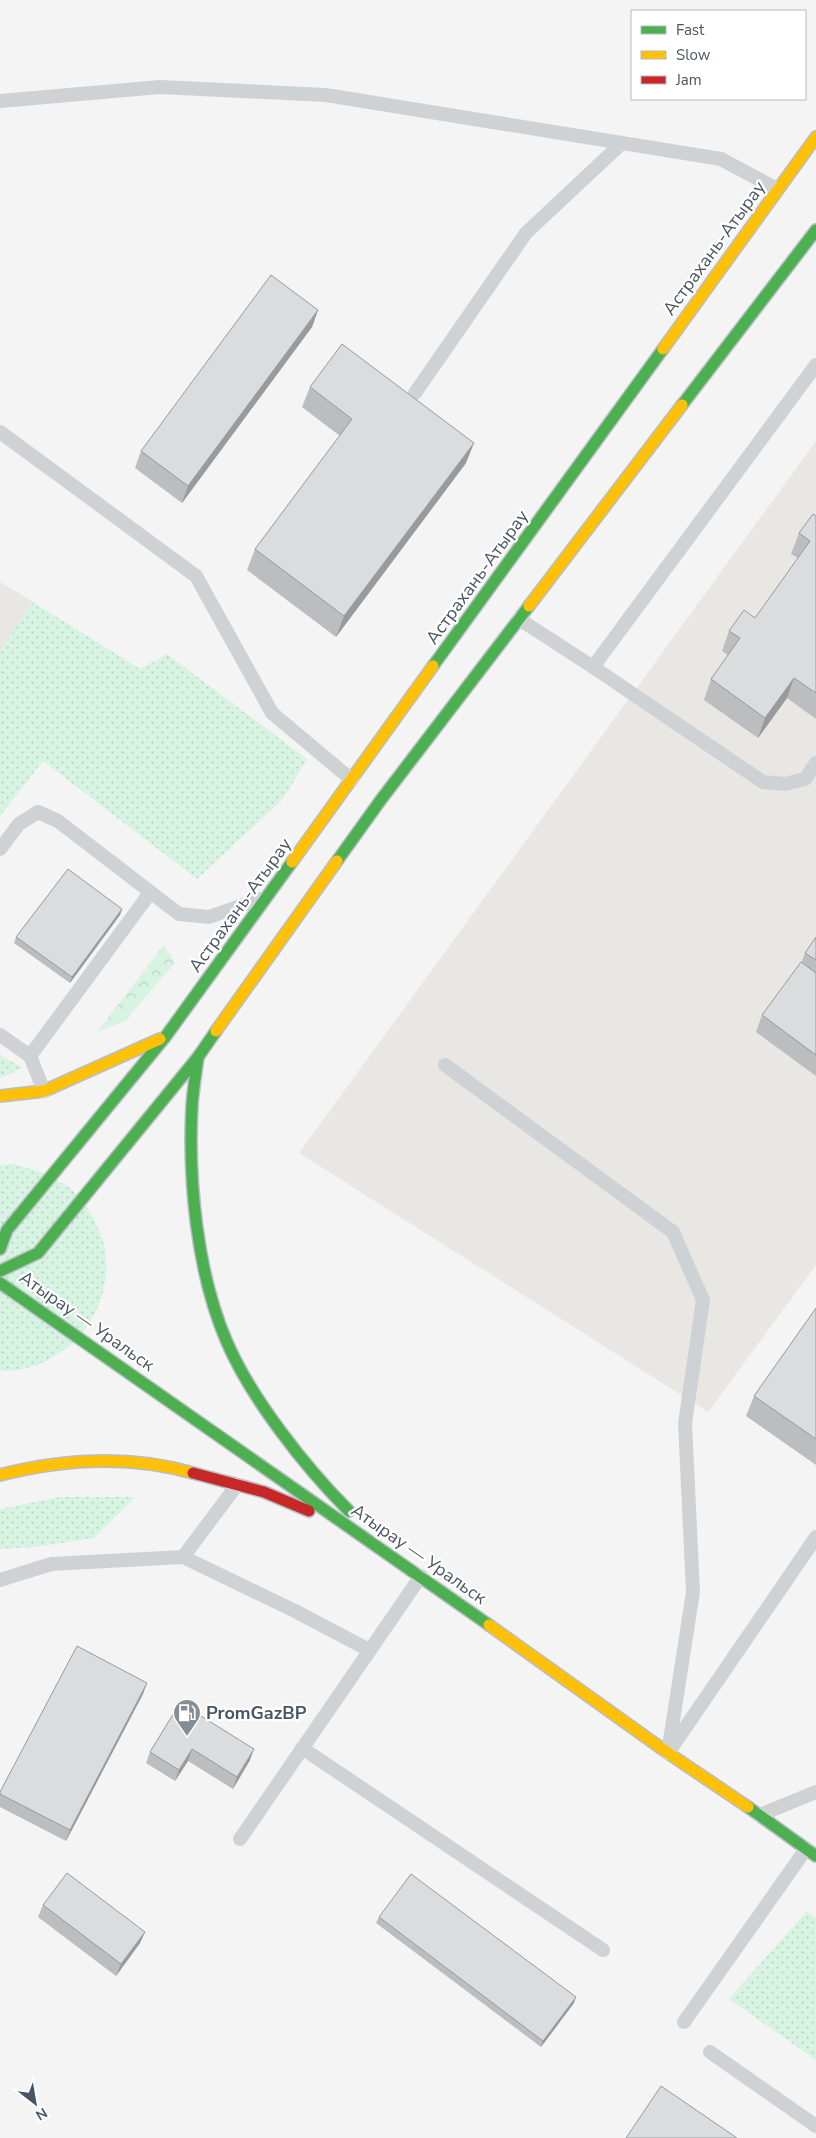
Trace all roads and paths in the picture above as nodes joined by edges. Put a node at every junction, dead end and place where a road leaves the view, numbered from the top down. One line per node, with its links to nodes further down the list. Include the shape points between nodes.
1 (0, 101): 3 (lane, via 160,87 326,95)
2 (816, 137): 4 (highway, Астрахань-Атырау)
3 (622, 143): 4 (lane, via 721,159); 7 (lane, via 526,233)
4 (778, 189): 12 (highway, Астрахань-Атырау)
5 (816, 230): 9 (highway)
6 (816, 365): 10 (lane)
7 (415, 393)
8 (0, 432): 12 (lane, via 196,576 272,713)
9 (519, 619): 10 (lane); 19 (highway, via 380,801)
10 (593, 667): 11 (lane, via 763,782 785,784 805,779)
11 (816, 763)
12 (352, 780): 15 (highway, Астрахань-Атырау)
13 (0, 849): 14 (lane, via 19,824 38,812 58,821)
14 (150, 893): 15 (lane, via 179,914 209,917); 18 (lane)
15 (268, 896): 17 (highway, Астрахань-Атырау)
16 (0, 1035): 18 (lane)
17 (166, 1036): 21 (highway); 23 (highway, Астрахань-Атырау, via 7,1230)
18 (30, 1056): 21 (lane)
19 (198, 1058): 24 (highway, via 38,1253); 30 (highway, via 192,1106 192,1168 202,1252 220,1325 248,1385 332,1494)
20 (445, 1065): 35 (lane, via 673,1232 703,1300 685,1423 693,1592)
21 (44, 1091): 22 (highway)
22 (0, 1096)
23 (0, 1249)
24 (0, 1271)
25 (0, 1282): 30 (highway, Атырау — Уральск)
26 (0, 1475): 27 (highway, via 36,1466 116,1460 184,1470)
27 (237, 1484): 29 (lane); 30 (highway, via 314,1513)
28 (816, 1537): 35 (lane)
29 (183, 1557): 32 (lane, via 51,1564); 33 (lane)
30 (394, 1557): 31 (highway, Атырау — Уральск)
31 (421, 1576): 33 (lane); 35 (highway, Атырау — Уральск)
32 (0, 1580)
33 (369, 1650): 34 (lane)
34 (302, 1748): 38 (lane); 40 (lane)
35 (668, 1753): 37 (highway, Атырау — Уральск)
36 (816, 1792): 37 (lane)
37 (760, 1815): 39 (highway, Атырау — Уральск)
38 (240, 1839)
39 (811, 1852): 41 (lane)
40 (603, 1950)
41 (684, 2022)
42 (710, 2052): 43 (lane)
43 (816, 2126)

